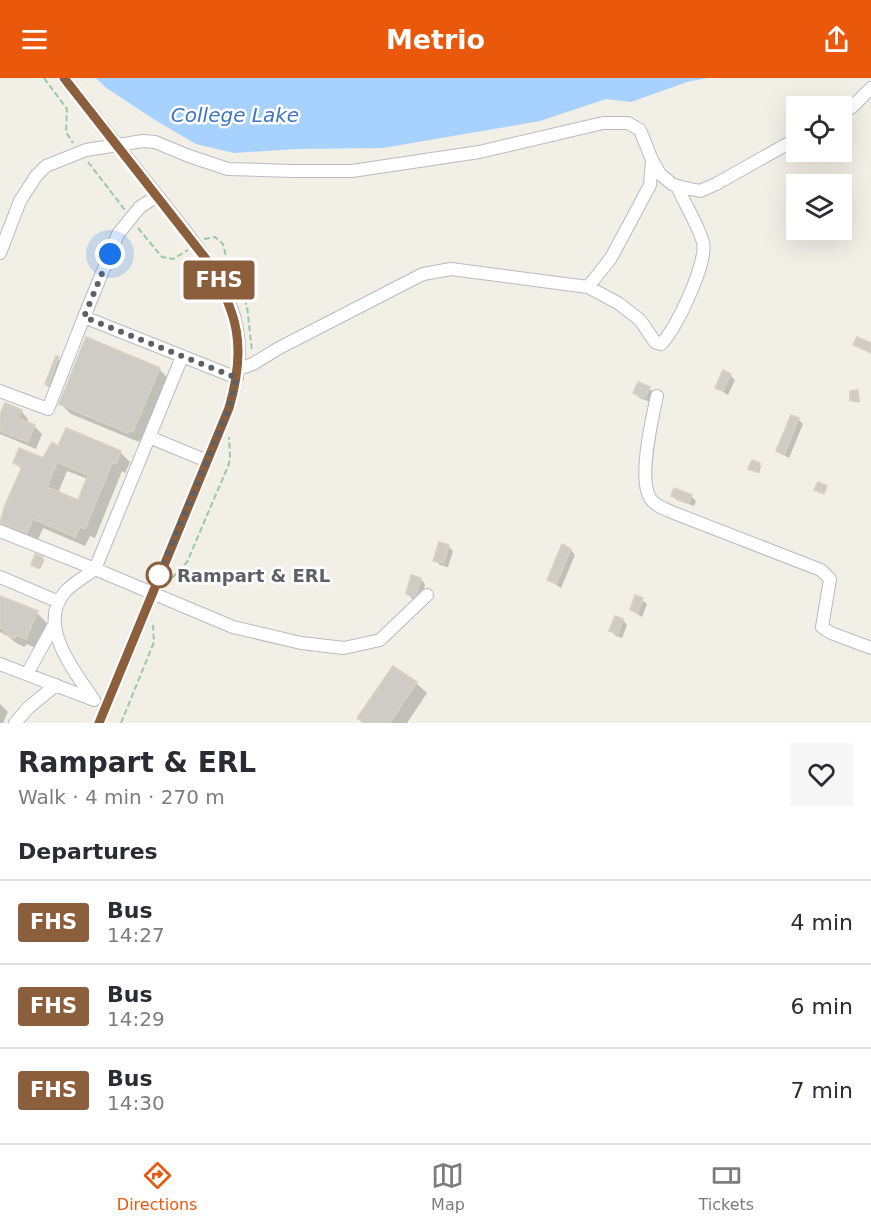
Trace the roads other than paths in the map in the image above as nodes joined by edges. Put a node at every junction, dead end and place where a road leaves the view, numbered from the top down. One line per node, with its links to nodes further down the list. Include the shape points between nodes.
1 (63, 78): 4 (street)
2 (871, 88): 3 (street)
3 (852, 107)
4 (118, 145): 6 (street, via 155,142 228,169 352,171 479,152 603,123 628,123 640,130); 8 (street); 9 (street, via 86,150 46,166 20,201)
5 (786, 145): 7 (street, via 700,191)
6 (652, 160): 7 (street, via 660,174); 10 (street, via 650,185 610,258)
7 (677, 186): 10 (street, via 704,244 681,315 669,336 660,344 655,342 640,320)
8 (158, 196): 11 (street, via 140,207 118,234); 13 (street, via 206,259 233,310 238,333)
9 (0, 253)
10 (588, 287): 13 (street, via 451,269 423,274)
11 (84, 317): 12 (street); 14 (street, via 48,409)
12 (182, 357): 13 (street); 16 (street)
13 (237, 373): 17 (street, via 229,408)
14 (0, 391)
15 (657, 396): 25 (street, via 645,474 651,500 674,513 821,570 830,579 822,627)
16 (149, 437): 17 (street); 19 (street)
17 (207, 461): 21 (street)
18 (0, 531): 19 (street)
19 (95, 569): 21 (street); 23 (street, via 66,591)
20 (0, 577): 23 (street)
21 (152, 593): 22 (street, via 233,627 301,643 344,648 380,640); 29 (street)
22 (428, 596)
23 (59, 602): 24 (street)
24 (55, 623): 27 (street); 29 (street, via 66,657)
25 (871, 648)
26 (0, 664): 27 (street)
27 (27, 674): 28 (street)
28 (56, 686): 29 (street); 30 (street)
29 (100, 703): 31 (street)
30 (15, 723)
31 (99, 723)

